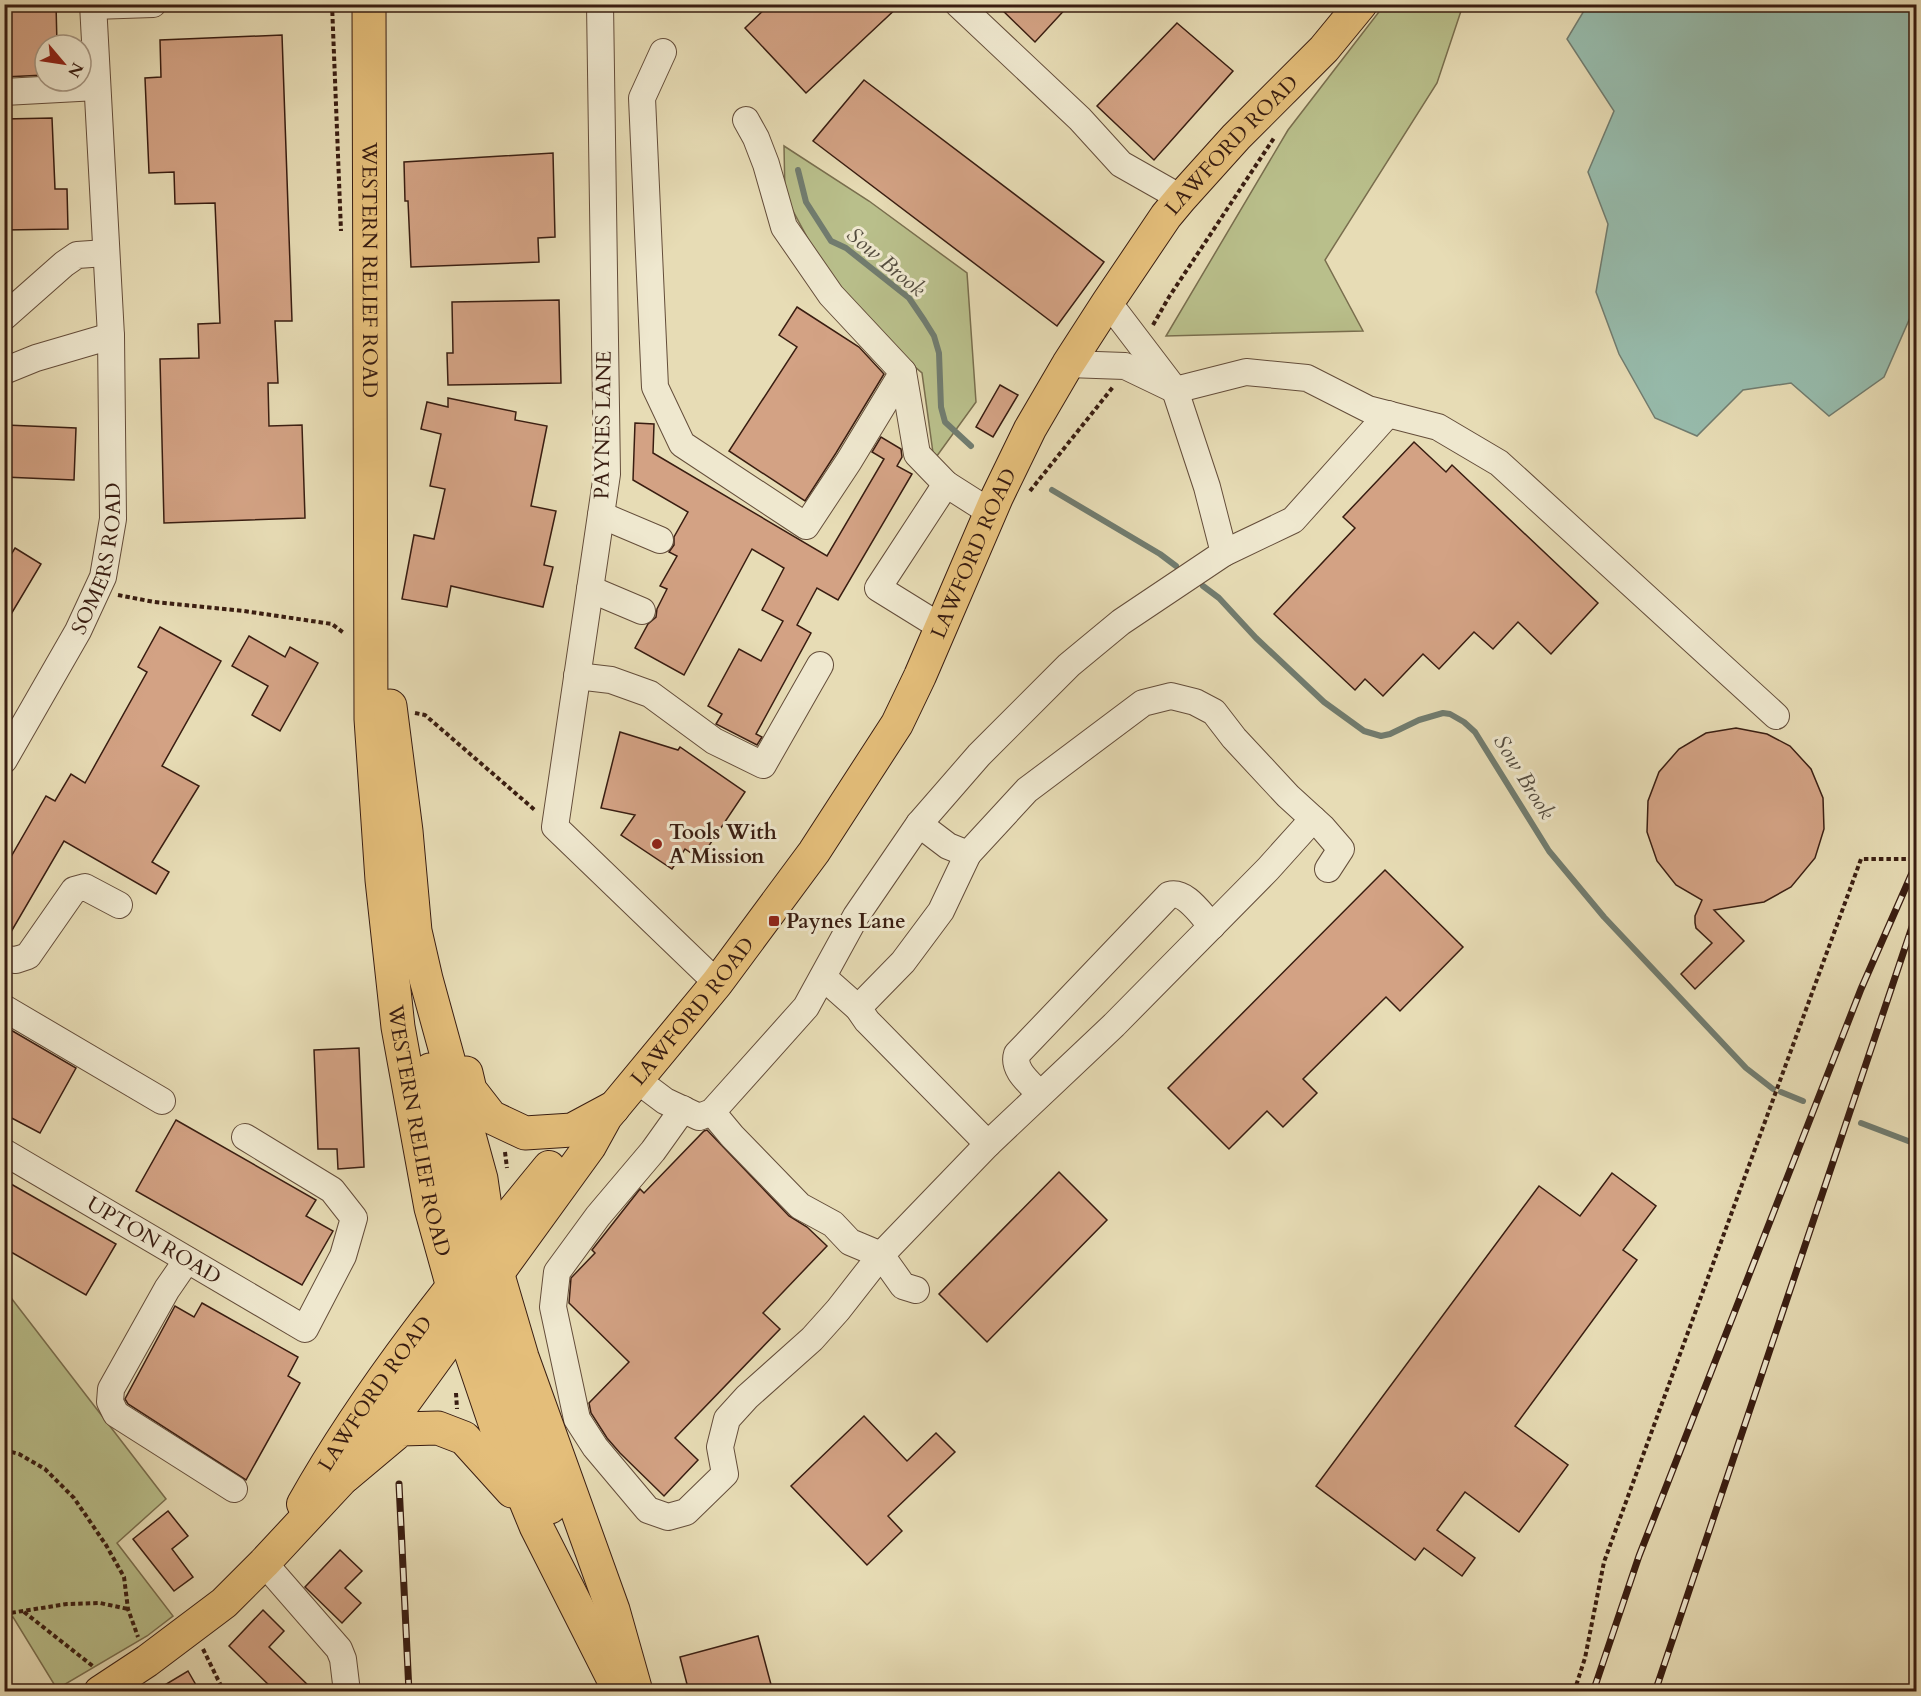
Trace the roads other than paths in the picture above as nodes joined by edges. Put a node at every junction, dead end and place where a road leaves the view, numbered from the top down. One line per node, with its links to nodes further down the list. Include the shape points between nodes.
1 (153, 4): 6 (street)
2 (369, 4): 24 (highway, WESTERN RELIEF ROAD)
3 (600, 4): 23 (street, PAYNES LANE, via 607,474)
4 (958, 4): 11 (street, via 1080,119 1121,164)
5 (1361, 4): 11 (main road, LAWFORD ROAD, via 1324,49)
6 (93, 5): 8 (street, SOMERS ROAD)
7 (663, 52): 18 (street, via 642,98 655,387 682,444 806,526)
8 (97, 87): 9 (street); 12 (street, SOMERS ROAD)
9 (4, 92)
10 (746, 120): 18 (street, via 766,164 784,227 831,295)
11 (1181, 198): 13 (main road, LAWFORD ROAD)
12 (106, 253): 14 (street, via 77,255); 15 (street, SOMERS ROAD)
13 (1108, 302): 16 (main road, LAWFORD ROAD); 19 (street)
14 (4, 317)
15 (111, 336): 17 (street); 33 (street, SOMERS ROAD, via 113,519 103,577 78,631)
16 (1068, 364): 19 (street, via 1125,366); 22 (main road, LAWFORD ROAD, via 1030,429)
17 (4, 371)
18 (903, 372): 21 (street, via 917,454)
19 (1175, 390): 20 (street, via 1246,372 1307,378 1368,410); 26 (street, via 1208,487)
20 (1388, 414): 26 (street, via 1293,520); 32 (street, via 1438,427 1499,463)
21 (946, 484): 22 (street); 29 (street, via 878,588)
22 (990, 512): 29 (main road, LAWFORD ROAD)
23 (601, 515): 25 (street); 27 (street, PAYNES LANE)
24 (370, 534): 40 (highway, WESTERN RELIEF ROAD); 57 (highway, WESTERN RELIEF ROAD, via 371,719 382,880 398,1027 431,1208)
25 (660, 540)
26 (1224, 553): 35 (street, via 1121,622 1069,665 979,755)
27 (590, 589): 28 (street); 31 (street, PAYNES LANE)
28 (642, 611)
29 (941, 627): 43 (main road, LAWFORD ROAD, via 897,724 814,852)
30 (820, 665): 31 (street, via 763,765 714,741 650,694 611,680)
31 (577, 676): 43 (street, PAYNES LANE, via 555,827)
32 (1776, 716)
33 (4, 760)
34 (1313, 819): 36 (street, via 1214,712 1171,696 1143,703 1027,790); 37 (street, via 1341,849); 39 (street)
35 (919, 824): 36 (street, via 948,846); 42 (street, via 856,916)
36 (968, 854): 45 (street, via 941,910 903,962)
37 (1329, 869)
38 (119, 905): 41 (street, via 85,888 74,890 28,956)
39 (1212, 926): 47 (street); 47 (street, via 1183,896 1169,895 1017,1054 1017,1068)
40 (415, 931): 50 (highway, via 447,992 470,1090 491,1117 525,1133 540,1134 572,1130); 57 (highway, WESTERN RELIEF ROAD, via 481,1179)
41 (4, 959)
42 (823, 977): 45 (street); 51 (street, via 806,1007)
43 (717, 984): 46 (main road, LAWFORD ROAD)
44 (4, 1008): 48 (street)
45 (858, 1008): 53 (street)
46 (637, 1080): 49 (street); 50 (main road, LAWFORD ROAD)
47 (1040, 1094): 53 (street)
48 (162, 1101)
49 (683, 1109): 51 (street, via 699,1117); 55 (street, via 557,1272 553,1307 577,1419 595,1447 648,1510 668,1517 686,1512 725,1474 720,1447 727,1419 812,1339)
50 (609, 1112): 57 (main road, LAWFORD ROAD, via 572,1141)
51 (712, 1112): 55 (street, via 800,1206 832,1224 850,1242)
52 (246, 1137): 56 (street, UPTON ROAD, via 332,1190 354,1218 342,1256 304,1329)
53 (988, 1143): 55 (street)
54 (4, 1152): 56 (street, UPTON ROAD)
55 (881, 1255): 58 (street, via 903,1286)
56 (187, 1260): 60 (street, via 111,1389 110,1402 116,1414)
57 (477, 1278): 59 (main road, LAWFORD ROAD, via 387,1426); 61 (highway, WESTERN RELIEF ROAD, via 501,1441); 62 (main road, LAWFORD ROAD, via 416,1334 326,1462); 63 (highway, via 489,1329); 66 (highway, WESTERN RELIEF ROAD, via 522,1357 613,1610)
58 (916, 1290)
59 (345, 1476): 61 (highway, via 402,1430 438,1428 464,1438); 62 (main road, LAWFORD ROAD)
60 (234, 1489)
61 (531, 1513): 63 (highway, WESTERN RELIEF ROAD)
62 (271, 1555): 64 (main road, LAWFORD ROAD, via 224,1603); 65 (street, via 339,1649)
63 (614, 1678)
64 (103, 1690)
65 (347, 1692)
66 (636, 1692)

